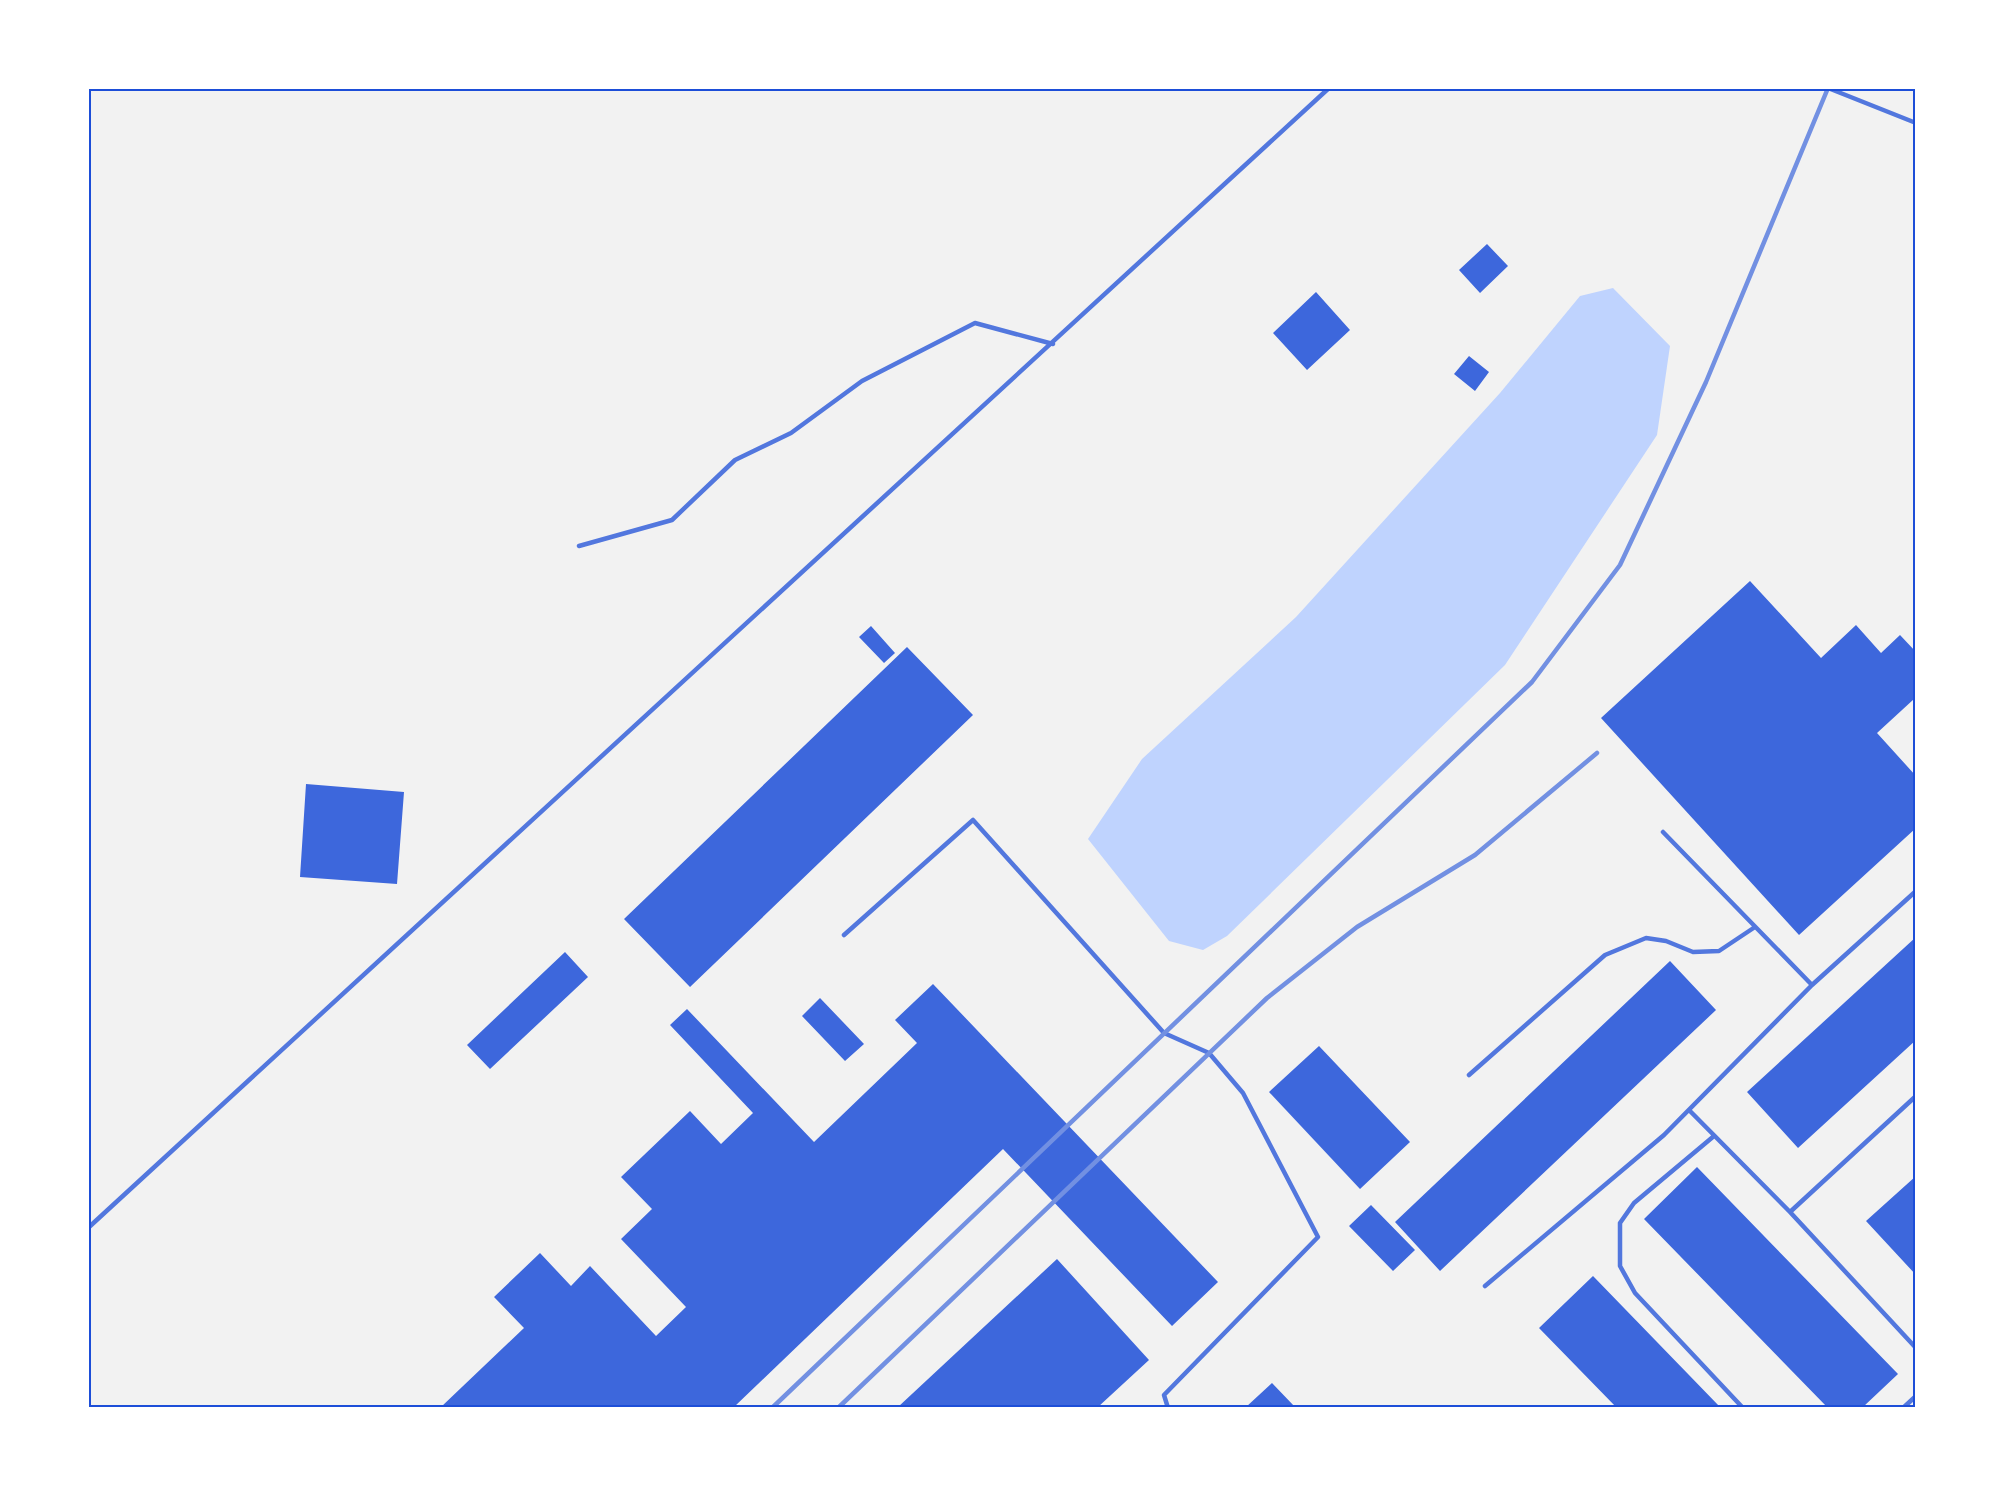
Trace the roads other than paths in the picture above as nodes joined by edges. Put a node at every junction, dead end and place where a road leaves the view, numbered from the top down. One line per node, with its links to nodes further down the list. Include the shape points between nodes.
1 (1329, 88): 4 (lane)
2 (1828, 88): 3 (lane)
3 (1916, 123)
4 (1053, 344): 5 (lane, via 975,323 862,381 790,433 735,460 672,520); 16 (lane)
5 (579, 546)
6 (1663, 832): 8 (lane)
7 (1916, 891): 10 (lane)
8 (1755, 927): 10 (lane); 11 (lane, via 1719,951 1693,952 1646,938 1605,955)
9 (844, 935): 22 (lane, via 973,820 1164,1033 1209,1053 1243,1094 1318,1238 1164,1395)
10 (1812, 985): 13 (lane)
11 (1469, 1075)
12 (1916, 1096): 15 (lane)
13 (1689, 1110): 14 (lane); 17 (lane)
14 (1714, 1136): 15 (lane); 23 (lane, via 1634,1203 1620,1223 1620,1266 1635,1293)
15 (1790, 1212): 19 (lane)
16 (88, 1228)
17 (1485, 1286)
18 (1916, 1336): 19 (lane)
19 (1911, 1341): 20 (lane)
20 (1916, 1348)
21 (1916, 1396): 24 (lane)
22 (1168, 1407)
23 (1743, 1407)
24 (1903, 1407)

